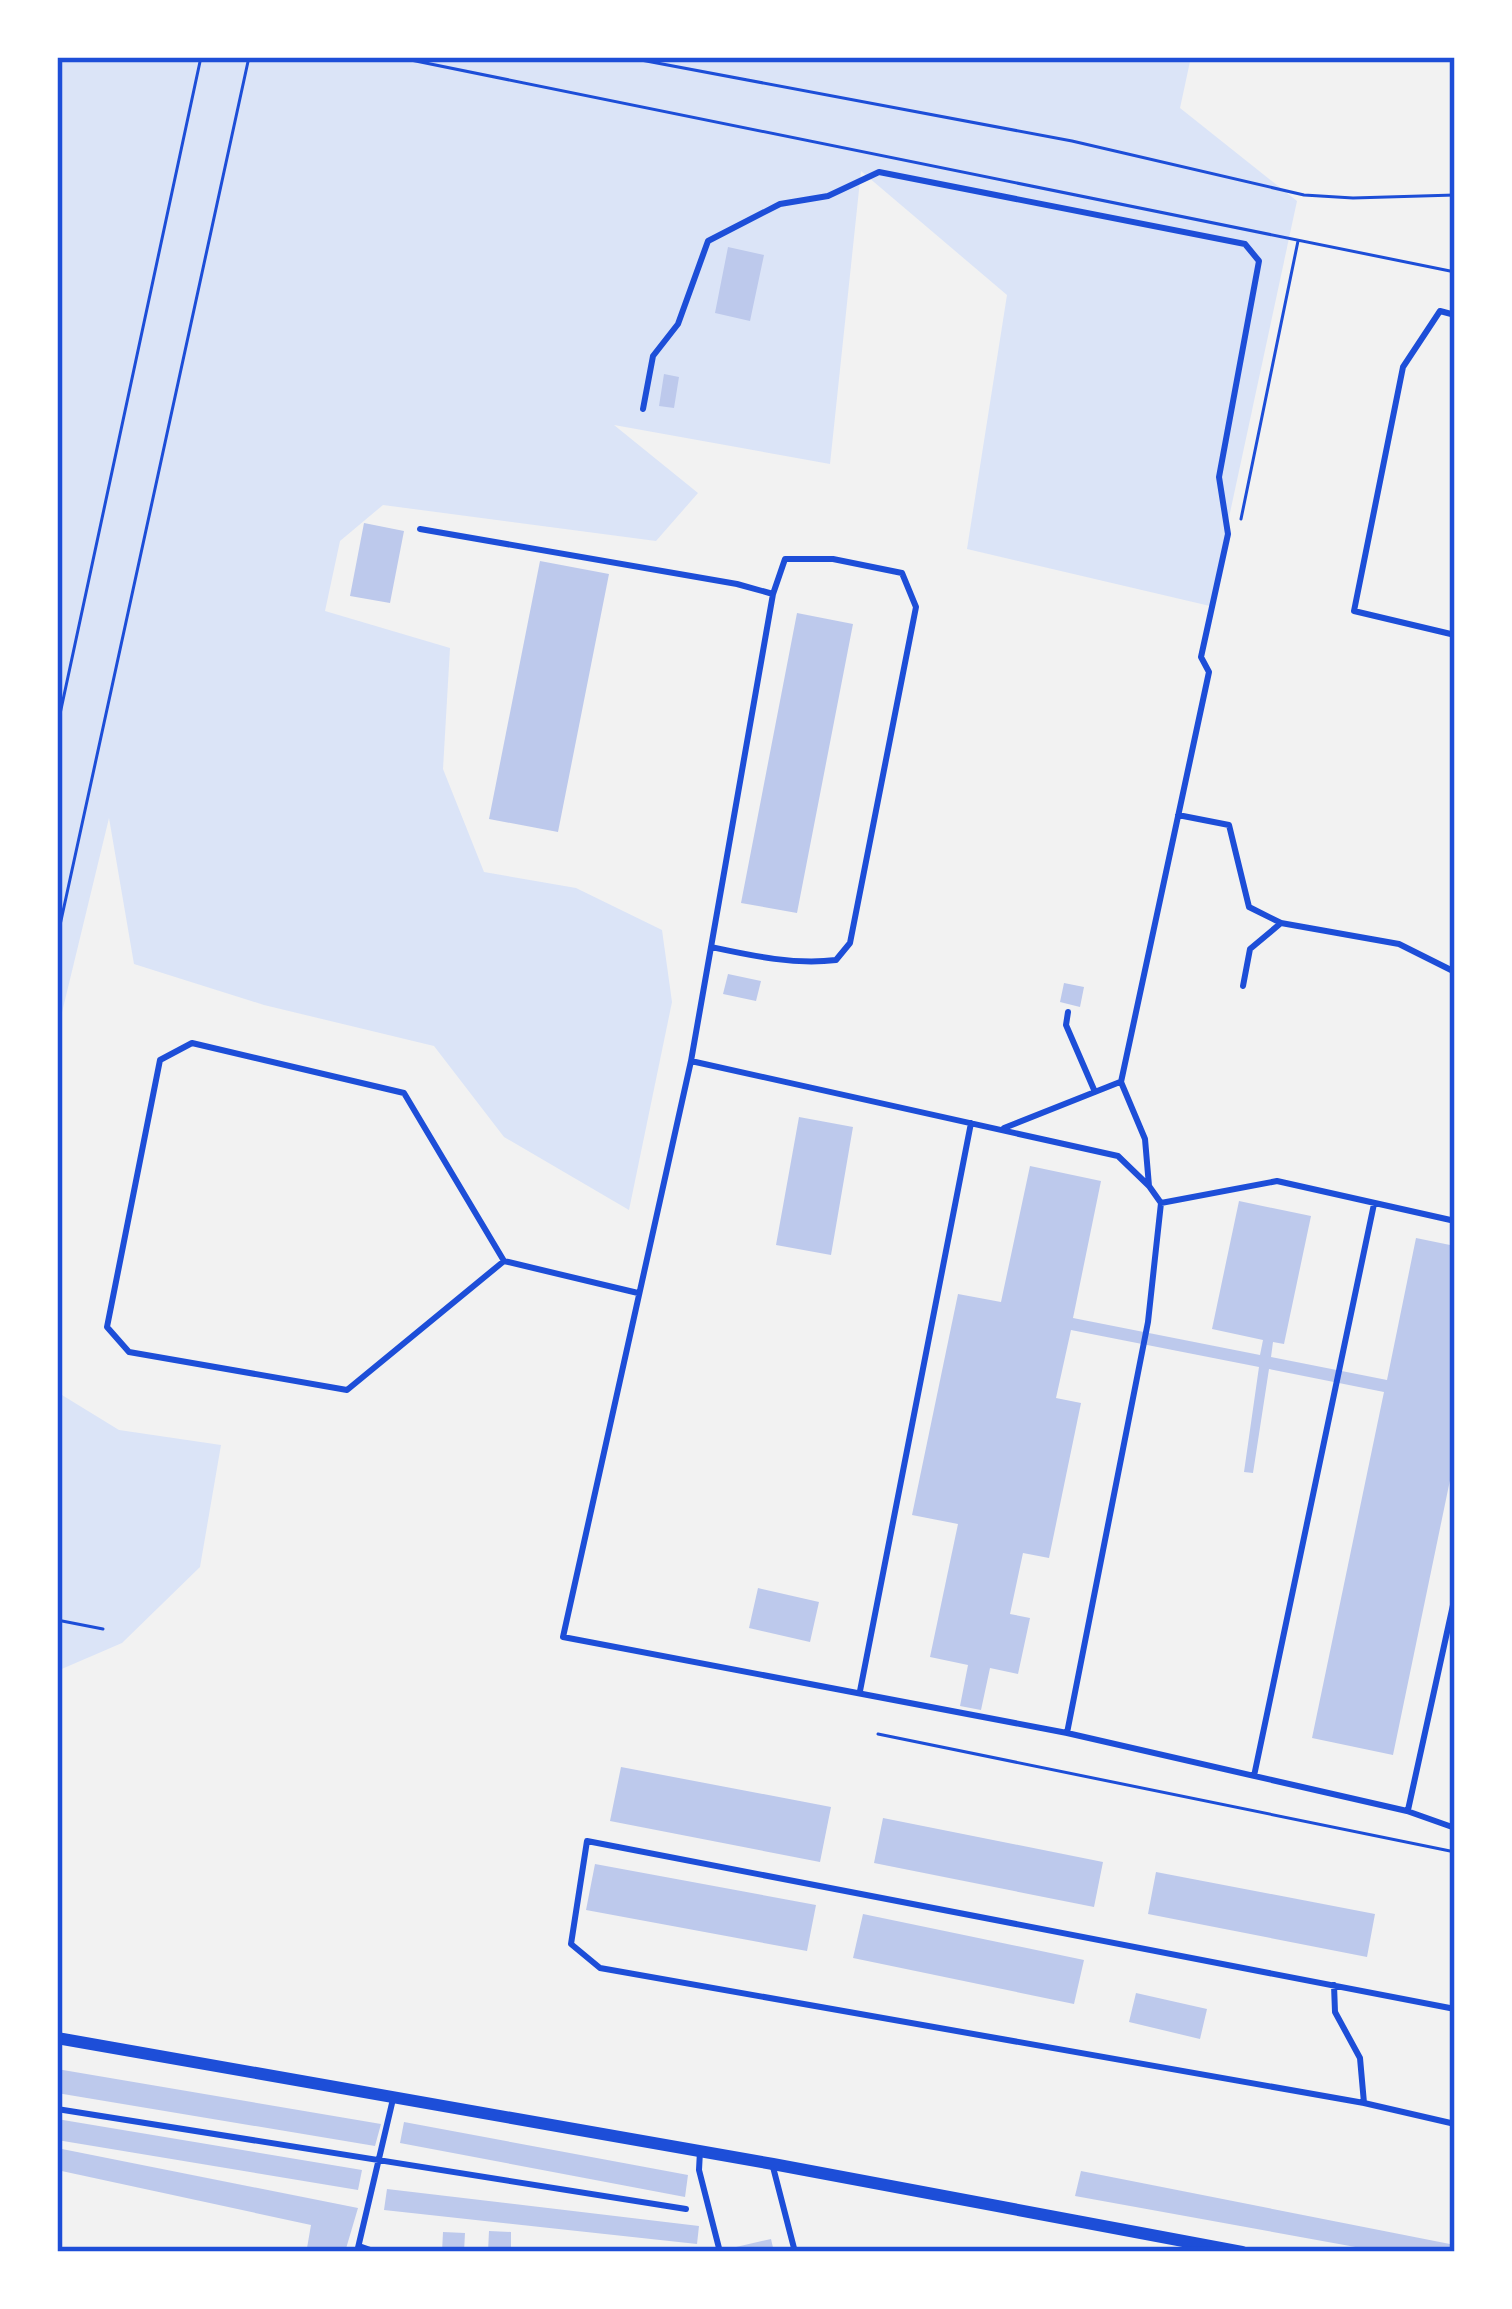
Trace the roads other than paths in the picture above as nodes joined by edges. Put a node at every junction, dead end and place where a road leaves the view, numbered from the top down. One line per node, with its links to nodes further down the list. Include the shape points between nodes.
1 (1455, 314): 5 (lane, via 1440,311 1402,368 1354,611)
2 (643, 410): 6 (lane, via 652,356 678,324 708,241 780,204 828,196 879,172 1245,244 1259,261 1219,477 1228,534)
3 (420, 529): 4 (lane)
4 (773, 594): 8 (lane); 8 (lane, via 785,559 833,559 902,573 916,608 850,943 836,960 816,963)
5 (1455, 635)
6 (1178, 815): 7 (lane, via 1229,825 1249,908); 14 (lane)
7 (1281, 923): 10 (lane, via 1399,944); 11 (lane, via 1250,949)
8 (711, 947): 13 (lane)
9 (1455, 947): 10 (lane)
10 (1454, 971)
11 (1243, 986)
12 (1068, 1012): 15 (lane, via 1066,1025)
13 (691, 1061): 16 (lane); 23 (lane)
14 (1120, 1082): 15 (lane); 18 (lane, via 1145,1139)
15 (1095, 1091): 17 (lane)
16 (971, 1123): 17 (lane); 27 (lane)
17 (1001, 1129): 18 (lane, via 1118,1156)
18 (1149, 1186): 19 (lane)
19 (1162, 1203): 20 (lane, via 1276,1181); 28 (lane, via 1148,1322)
20 (1374, 1204): 21 (lane); 29 (lane)
21 (1455, 1221)
22 (504, 1261): 22 (lane, via 404,1093 192,1043 160,1060 107,1327 129,1352 347,1390); 23 (lane)
23 (638, 1293): 27 (lane, via 563,1637)
24 (1455, 1596): 25 (lane)
25 (1444, 1647): 26 (lane); 30 (lane)
26 (1455, 1649)
27 (860, 1691): 28 (lane)
28 (1067, 1733): 29 (lane)
29 (1253, 1776): 30 (lane)
30 (1407, 1811): 31 (lane)
31 (1455, 1828)
32 (1334, 1984): 33 (lane); 36 (lane, via 1335,2012 1360,2058); 36 (lane, via 586,1841 571,1944 600,1968)
33 (1455, 2009)
34 (57, 2038): 35 (street)
35 (393, 2098): 39 (street); 40 (lane)
36 (1364, 2103): 38 (lane)
37 (57, 2109): 40 (lane)
38 (1455, 2124)
39 (700, 2151): 41 (street); 45 (lane)
40 (380, 2161): 42 (lane); 43 (lane)
41 (773, 2164): 46 (lane); 47 (street)
42 (686, 2209)
43 (358, 2249): 44 (lane)
44 (376, 2252)
45 (720, 2252)
46 (795, 2252)
47 (1242, 2252)

